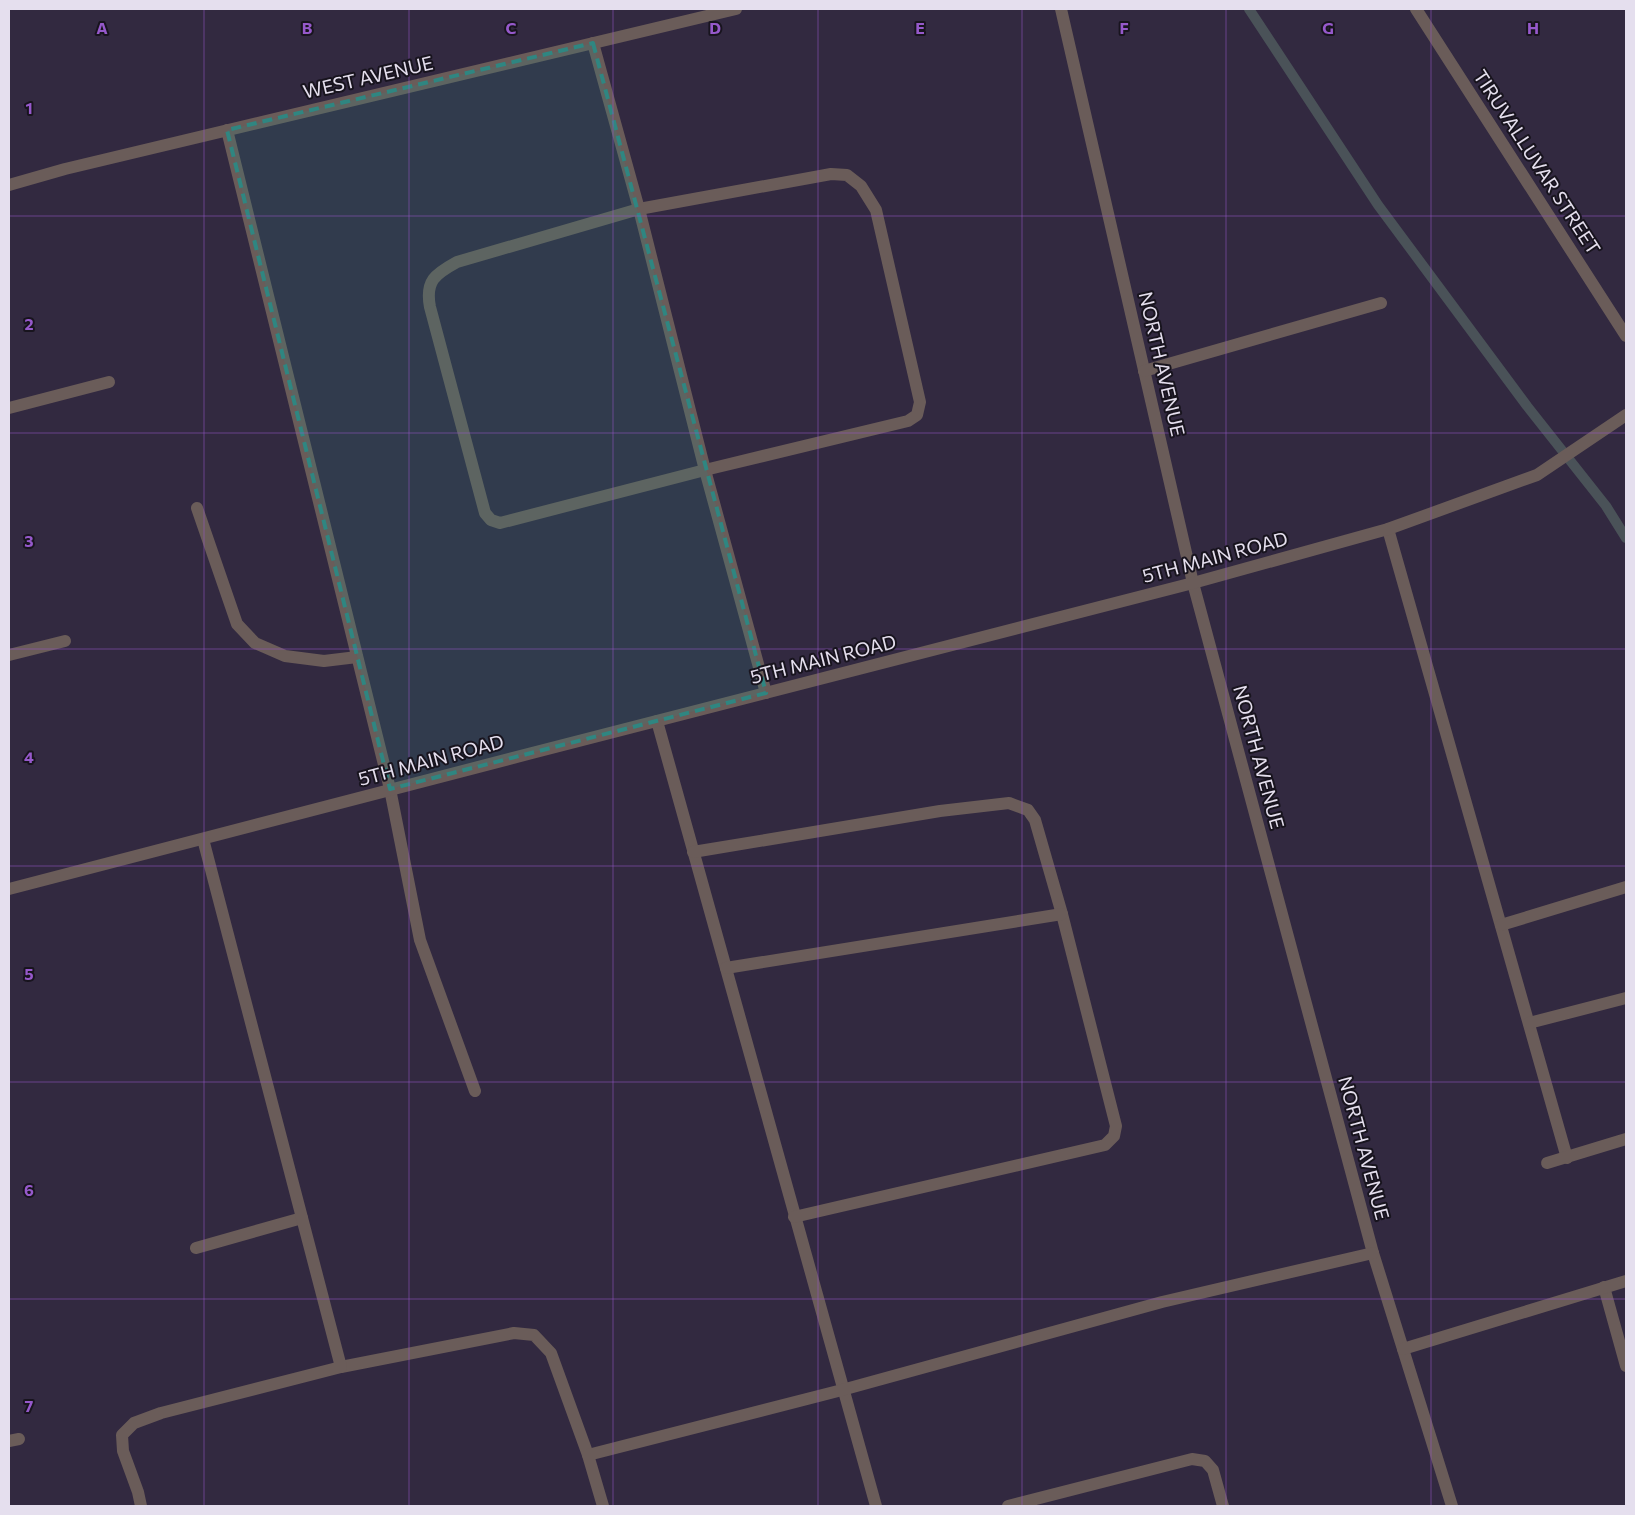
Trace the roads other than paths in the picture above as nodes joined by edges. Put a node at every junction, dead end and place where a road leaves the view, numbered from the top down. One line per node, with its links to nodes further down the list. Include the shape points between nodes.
1 (736, 9): 4 (street, WEST AVENUE)
2 (1061, 9): 10 (street, NORTH AVENUE)
3 (1416, 9): 9 (street, TIRUVALLUVAR STREET)
4 (593, 43): 5 (street, WEST AVENUE); 7 (street)
5 (227, 130): 6 (street, WEST AVENUE, via 65,168); 20 (street)
6 (9, 185)
7 (639, 209): 14 (street); 14 (street, via 831,174 847,176 861,186 876,210 920,402 917,415 908,421); 14 (street, via 456,262 431,282 427,293 430,307 485,513 491,520 500,523)
8 (1381, 303): 10 (street)
9 (1626, 336)
10 (1144, 371): 17 (street, NORTH AVENUE)
11 (109, 382): 12 (street)
12 (9, 408)
13 (1626, 415): 16 (street, 5TH MAIN ROAD, via 1537,475)
14 (705, 470): 21 (street)
15 (197, 508): 20 (street, via 237,624 255,643 285,656 324,661)
16 (1388, 529): 17 (street, 5TH MAIN ROAD); 29 (street)
17 (1193, 584): 21 (street, 5TH MAIN ROAD); 40 (street, NORTH AVENUE)
18 (65, 641): 19 (street)
19 (9, 655)
20 (358, 658): 23 (street)
21 (766, 693): 22 (street, 5TH MAIN ROAD)
22 (657, 721): 23 (street, 5TH MAIN ROAD); 25 (street)
23 (390, 789): 24 (street, 5TH MAIN ROAD); 33 (street, via 420,940)
24 (203, 839): 27 (street, 5TH MAIN ROAD); 38 (street)
25 (694, 852): 28 (street, via 940,811 1009,803 1028,810 1035,820); 30 (street)
26 (1626, 887): 29 (street)
27 (9, 889)
28 (1062, 914): 30 (street); 37 (street, via 1116,1126 1114,1136 1106,1145)
29 (1501, 925): 32 (street)
30 (726, 968): 37 (street)
31 (1626, 998): 32 (street)
32 (1529, 1023): 35 (street)
33 (475, 1091)
34 (1626, 1139): 35 (street)
35 (1567, 1158): 36 (street)
36 (1547, 1163)
37 (794, 1217): 46 (street)
38 (302, 1218): 39 (street); 45 (street)
39 (196, 1248)
40 (1373, 1253): 43 (street, NORTH AVENUE); 46 (street, via 1162,1302)
41 (1626, 1281): 42 (street)
42 (1604, 1287): 43 (street); 44 (street)
43 (1403, 1349): 53 (street, NORTH AVENUE)
44 (1626, 1366)
45 (341, 1367): 47 (street, via 514,1332 534,1335 551,1353); 48 (street, via 161,1413 134,1423 122,1434 123,1451)
46 (842, 1390): 47 (street); 50 (street)
47 (588, 1456): 49 (street)
48 (140, 1506)
49 (603, 1506)
50 (876, 1506)
51 (1008, 1506): 52 (street, via 1192,1459 1205,1461 1214,1470)
52 (1223, 1506)
53 (1452, 1506)

